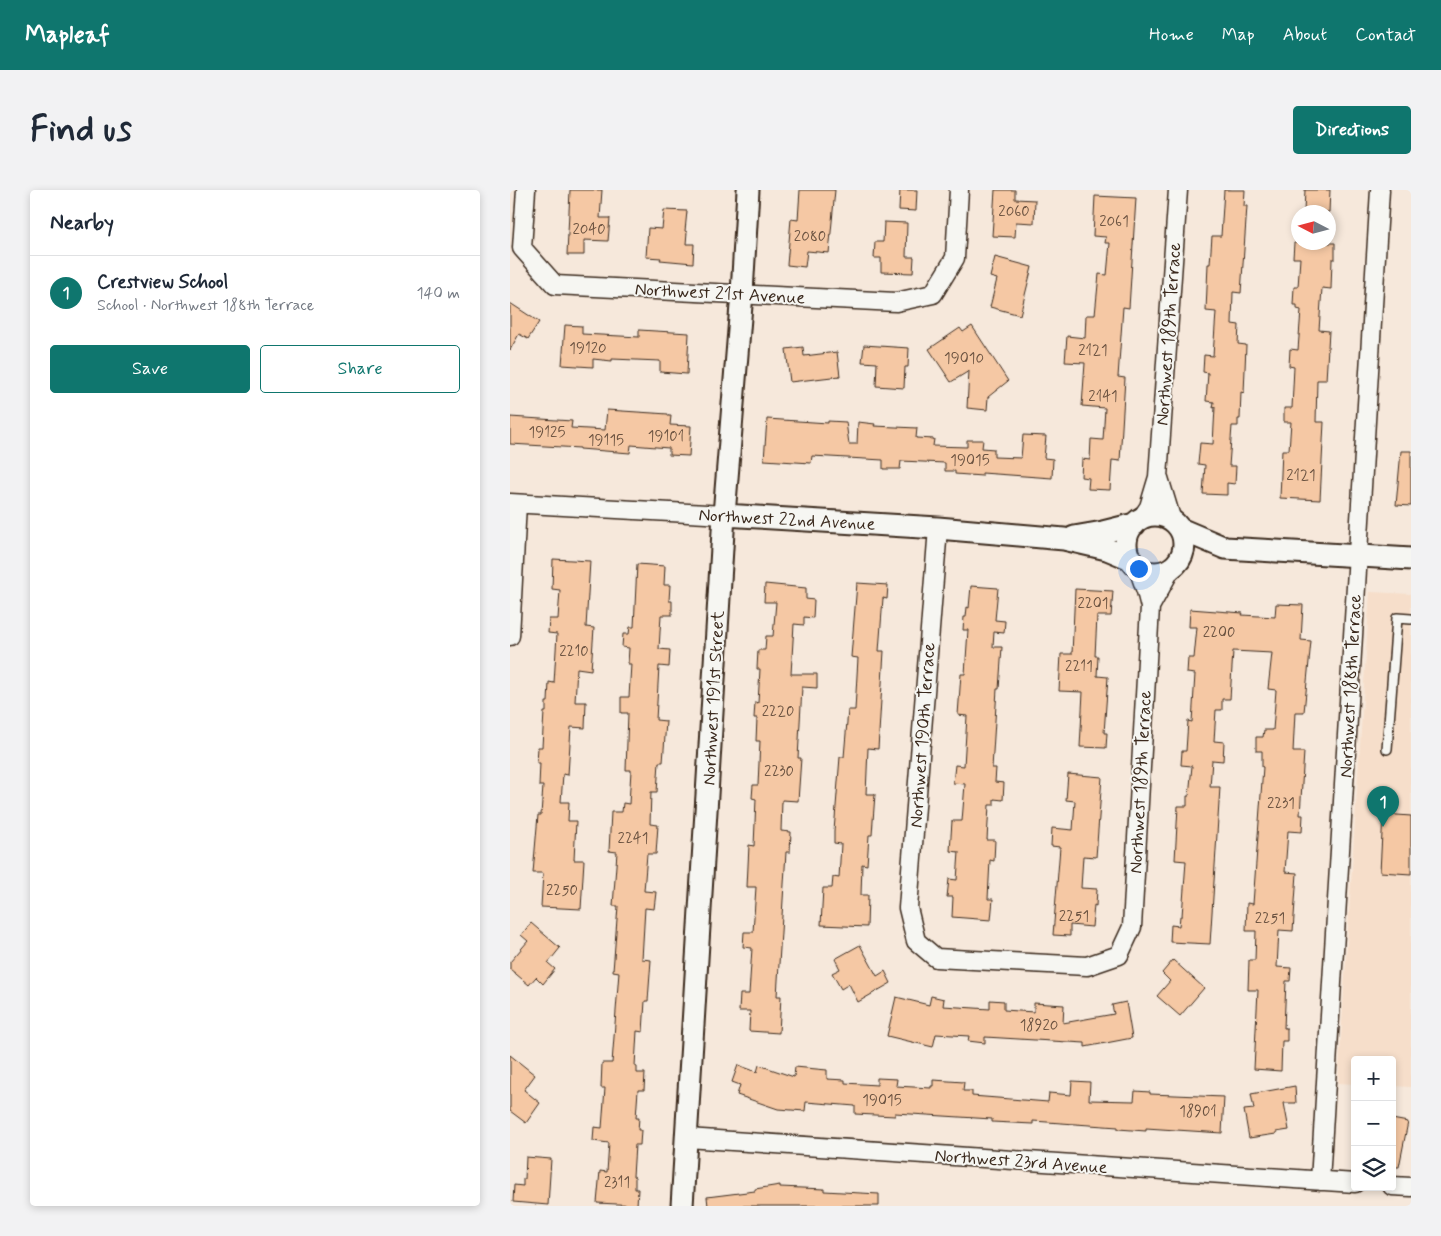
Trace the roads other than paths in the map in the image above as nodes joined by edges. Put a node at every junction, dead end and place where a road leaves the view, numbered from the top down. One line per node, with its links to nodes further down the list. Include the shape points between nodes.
1 (526, 190): 6 (street, Northwest 21st Avenue, via 522,248 555,285)
2 (748, 190): 6 (street, Northwest 191st Street)
3 (959, 190): 6 (street, Northwest 21st Avenue, via 955,258 933,294 896,302)
4 (1178, 190): 7 (street, Northwest 189th Terrace)
5 (1380, 190): 15 (street, Northwest 188th Terrace)
6 (742, 293): 9 (street, Northwest 191st Street)
7 (1158, 477): 10 (street, Northwest 189th Terrace, via 1154,494); 11 (street, Northwest 189th Terrace)
8 (513, 504): 9 (street, Northwest 22nd Avenue); 21 (street)
9 (724, 515): 12 (street, Northwest 22nd Avenue); 24 (street, Northwest 191st Street)
10 (1138, 521): 11 (street, via 1158,515 1167,517); 13 (street, Northwest 22nd Avenue); 17 (street, via 1132,527 1126,546)
11 (1176, 525): 14 (street); 18 (street, via 1184,538 1184,547)
12 (938, 528): 13 (street, Northwest 22nd Avenue); 23 (street, Northwest 190th Terrace, via 908,908 916,941 936,958 1088,966)
13 (1064, 539): 17 (street, Northwest 22nd Avenue, via 1107,550)
14 (1225, 548): 15 (street); 18 (street, via 1193,556)
15 (1358, 556): 16 (street); 25 (street, Northwest 188th Terrace)
16 (1411, 559)
17 (1134, 562): 18 (street, via 1142,570 1152,573); 19 (street, Northwest 189th Terrace)
18 (1174, 566): 19 (street, Northwest 189th Terrace)
19 (1150, 606): 23 (street, Northwest 189th Terrace, via 1132,927)
20 (1411, 618): 22 (lane, via 1397,618)
21 (510, 636)
22 (1387, 749)
23 (1119, 955)
24 (687, 1138): 25 (street, Northwest 23rd Avenue); 29 (street, Northwest 191st Street)
25 (1320, 1181): 26 (street, Northwest 23rd Avenue)
26 (1351, 1183)
27 (1396, 1186): 28 (street)
28 (1411, 1187)
29 (682, 1206)

